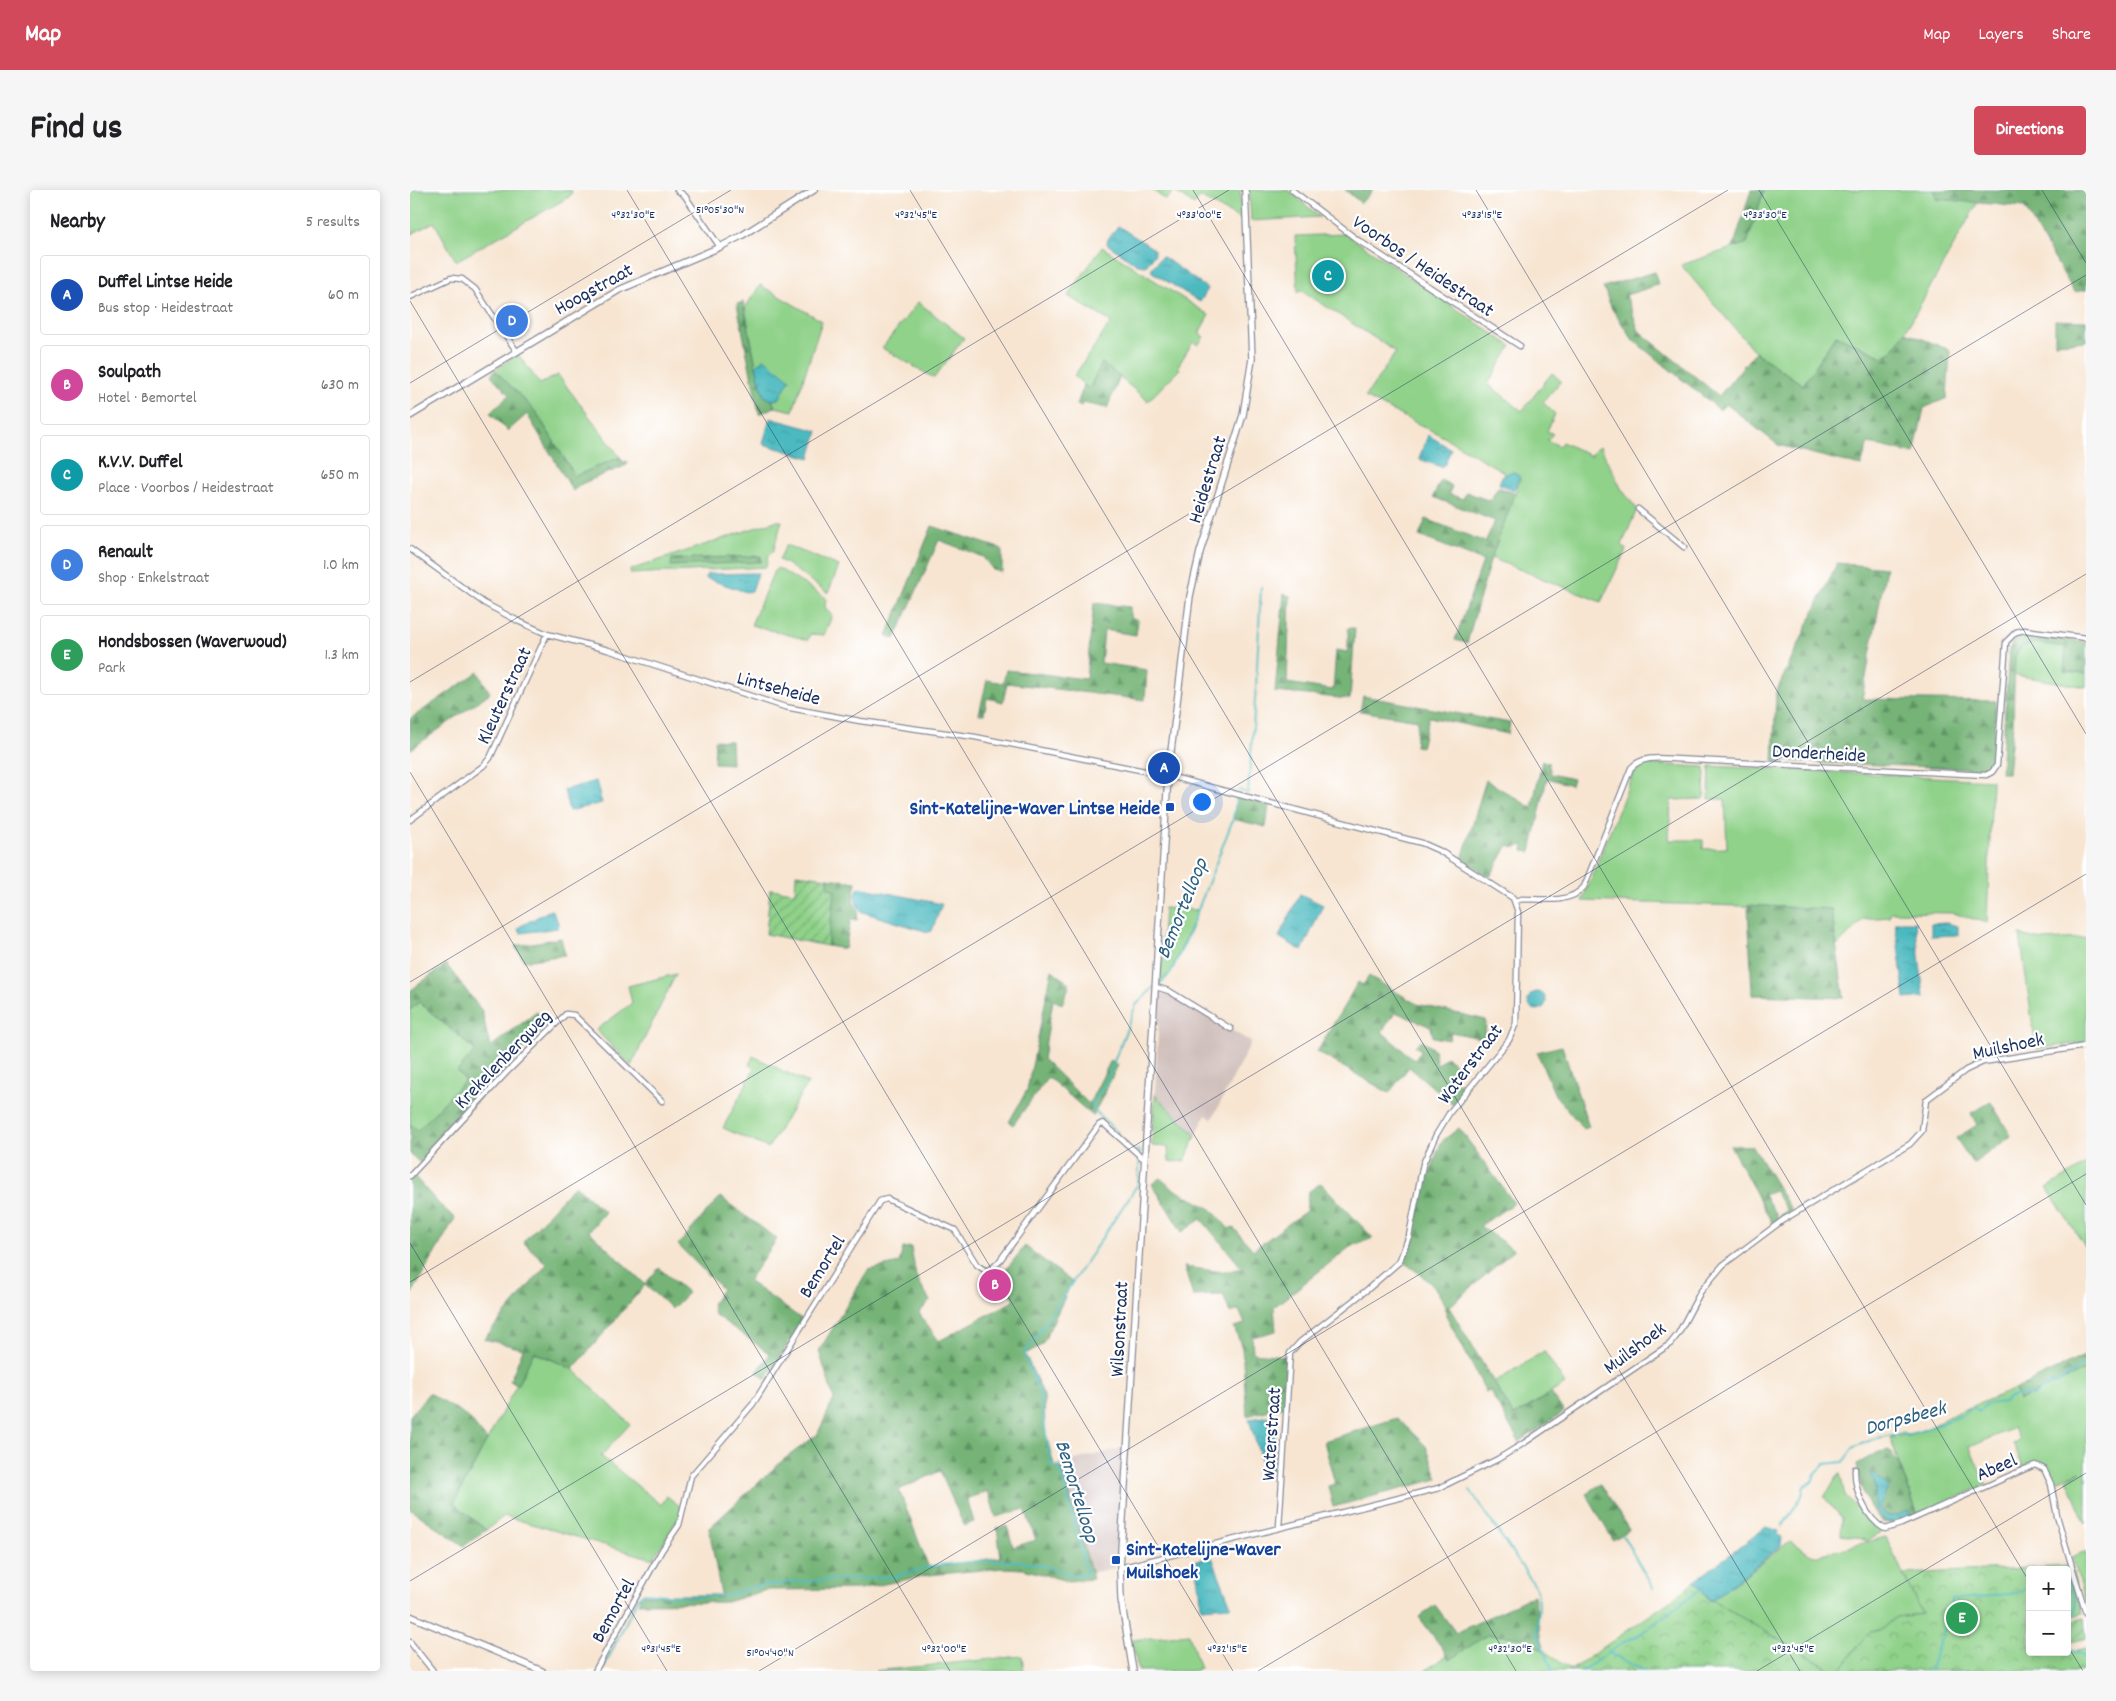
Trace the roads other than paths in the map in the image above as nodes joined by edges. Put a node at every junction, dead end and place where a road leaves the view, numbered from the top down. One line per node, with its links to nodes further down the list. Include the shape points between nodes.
1 (676, 190): 5 (street, via 685,196)
2 (814, 190): 5 (street, Hoogstraat)
3 (1246, 190): 15 (street, Heidestraat, via 1252,359 1243,415 1200,552 1190,596)
4 (1292, 190): 7 (street, Voorbos / Heidestraat, via 1359,241)
5 (720, 248): 8 (street, Hoogstraat, via 625,287)
6 (410, 297): 8 (street, via 446,280 462,279 475,289)
7 (1520, 346)
8 (517, 352): 9 (street, Hoogstraat)
9 (410, 416)
10 (1638, 509): 11 (street)
11 (1684, 547)
12 (410, 549): 13 (street, Lintseheide, via 484,603)
13 (547, 634): 15 (street, Lintseheide, via 608,650 785,707 975,737); 16 (street, Kleuterstraat, via 490,758)
14 (2086, 638): 17 (street, Donderheide, via 2024,630 2016,632 2006,642 1997,765 1992,772 1982,775 1651,758 1631,768 1584,887 1578,894 1568,898)
15 (1168, 776): 17 (street, via 1431,846); 18 (street, Wilsonstraat)
16 (410, 820)
17 (1515, 902): 25 (street, Waterstraat, via 1518,912 1516,1024 1509,1040 1450,1112 1436,1135 1423,1164 1403,1254 1392,1269 1290,1353)
18 (1156, 987): 19 (street, via 1169,991); 22 (street, Wilsonstraat)
19 (1231, 1029)
20 (2086, 1046): 25 (street, Muilshoek, via 1983,1062 1966,1070 1926,1100 1922,1131 1910,1144 1783,1220 1723,1265 1701,1291 1670,1344 1498,1459 1439,1488)
21 (662, 1101): 23 (street, Krekelenbergweg, via 574,1015 566,1014)
22 (1145, 1160): 26 (street, Wilsonstraat); 32 (street, Bemortel, via 1103,1123 1099,1125 998,1262 986,1271 977,1264 955,1230 887,1199 880,1201 753,1404 691,1476 679,1525)
23 (410, 1176)
24 (1855, 1469): 27 (street, Abeel, via 1862,1502 1875,1522 1887,1529 2035,1465 2044,1469 2051,1484 2057,1516)
25 (1279, 1527): 26 (street, Muilshoek)
26 (1120, 1568): 33 (street, Wilsonstraat, via 1121,1599)
27 (2086, 1614)
28 (410, 1616): 31 (street)
29 (410, 1642): 30 (street)
30 (433, 1671)
31 (542, 1671)
32 (596, 1671)
33 (1134, 1671)

